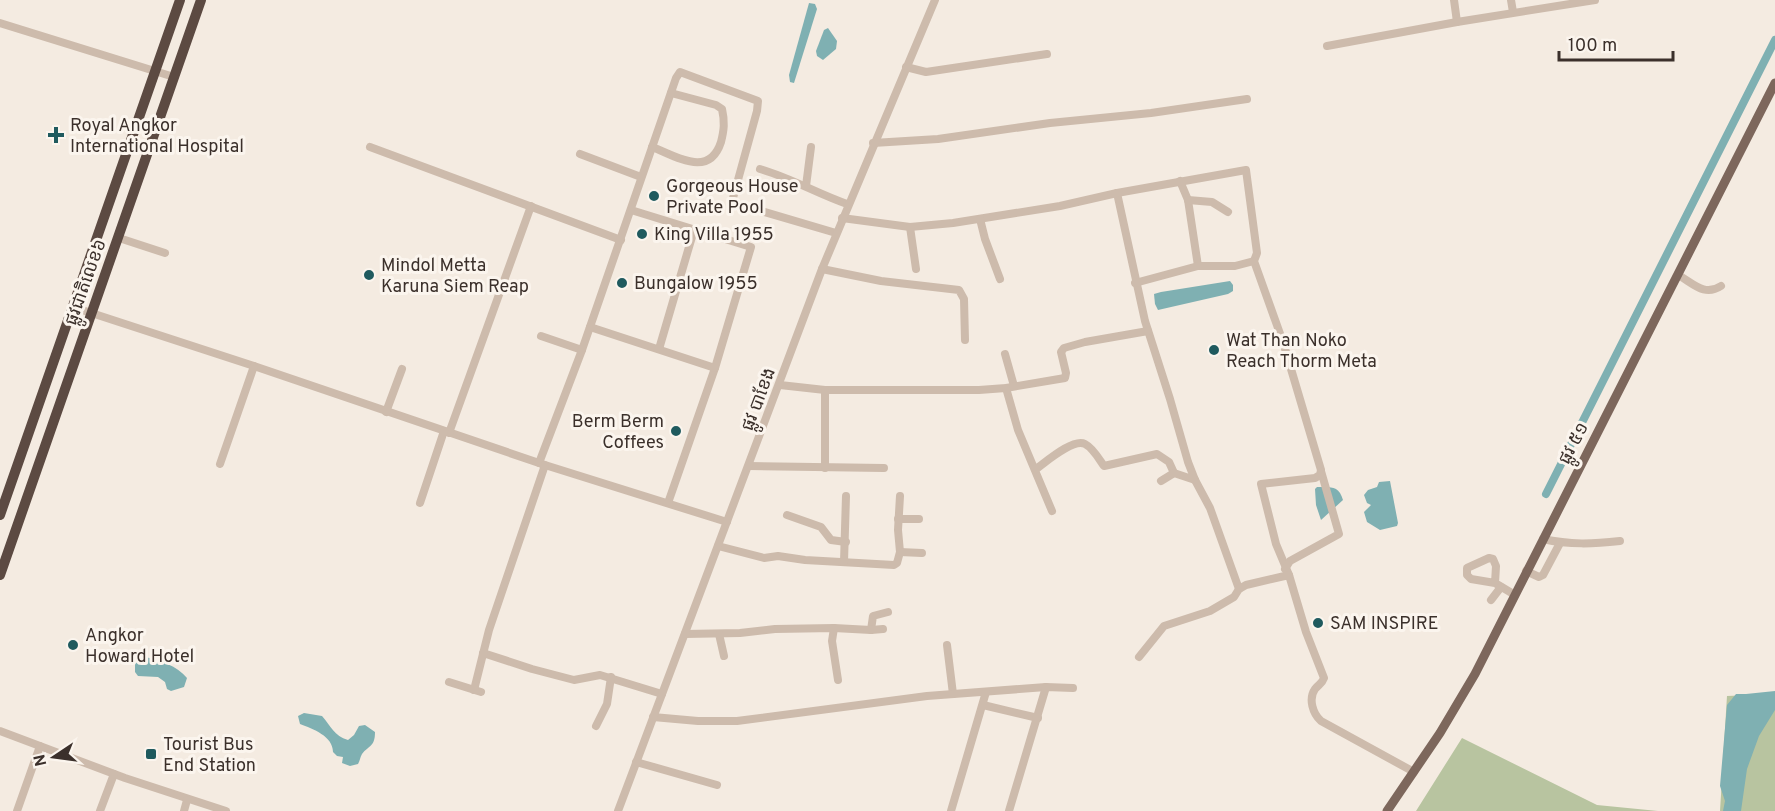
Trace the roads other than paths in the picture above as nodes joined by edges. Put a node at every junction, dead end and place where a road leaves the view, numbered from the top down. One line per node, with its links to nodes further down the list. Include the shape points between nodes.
1 (180, 0): 14 (highway, ផ្លូវជាតិលេខ៦)
2 (201, 0): 15 (highway, ផ្លូវជាតិលេខ៦)
3 (935, 0): 13 (street, ផ្លូវ បាខែង)
4 (1454, 0): 9 (street)
5 (1511, 0): 8 (street)
6 (1595, 0): 7 (street)
7 (1564, 2): 8 (street)
8 (1513, 12): 9 (street)
9 (1457, 22): 11 (street)
10 (0, 23): 14 (street)
11 (1327, 46)
12 (1047, 54): 13 (street, via 926,72)
13 (906, 67): 19 (street, ផ្លូវ បាខែង)
14 (155, 70): 15 (street); 50 (highway, ផ្លូវជាតិលេខ៦)
15 (174, 77): 39 (highway, ផ្លូវជាតិលេខ៦)
16 (1775, 83): 46 (main road, ផ្លូវ ៥១)
17 (671, 93): 21 (street); 21 (street, via 722,109 725,124 719,147 709,160 699,163); 38 (street, via 682,72 758,101 733,202)
18 (1247, 99): 19 (street, via 938,139)
19 (873, 143): 30 (street, ផ្លូវ បាខែង)
20 (370, 147): 31 (street)
21 (652, 147): 25 (street)
22 (811, 147): 27 (street)
23 (580, 154): 25 (street)
24 (760, 170): 27 (street)
25 (641, 177): 32 (street)
26 (1180, 181): 28 (street); 29 (street); 42 (street, via 1246,170 1257,253)
27 (806, 186): 30 (street)
28 (1117, 193): 35 (street); 48 (street)
29 (1188, 200): 33 (street, via 1212,202); 43 (street)
30 (847, 204): 34 (street, ផ្លូវ បាខែង)
31 (531, 206): 40 (street); 66 (street)
32 (631, 210): 37 (street); 40 (street)
33 (1228, 212)
34 (842, 218): 36 (street); 38 (street, ផ្លូវ បាខែង)
35 (980, 219): 36 (street); 47 (street)
36 (910, 227): 45 (street)
37 (694, 230): 56 (street); 60 (street, via 751,247)
38 (836, 233): 44 (street, ផ្លូវ បាខែង)
39 (119, 238): 41 (street); 51 (highway, ផ្លូវជាតិលេខ៦)
40 (621, 240): 52 (street)
41 (165, 253)
42 (1254, 261): 43 (street, via 1235,266); 73 (street)
43 (1198, 266): 48 (street)
44 (822, 269): 55 (street, via 880,281 959,290 964,299); 62 (street, ផ្លូវ បាខែង)
45 (916, 269)
46 (1684, 278): 49 (street, via 1701,290 1713,291); 89 (main road, ផ្លូវ ៥១)
47 (1000, 279)
48 (1135, 284): 53 (street)
49 (1721, 286)
50 (72, 307): 51 (street); 82 (highway, ផ្លូវជាតិលេខ៦)
51 (91, 314): 59 (street); 95 (highway, ផ្លូវជាតិលេខ៦)
52 (590, 327): 56 (street); 57 (street)
53 (1148, 331): 63 (street, via 1064,348 1061,352 1065,378); 75 (street)
54 (541, 336): 57 (street)
55 (965, 340)
56 (659, 349): 60 (street)
57 (582, 350): 68 (street)
58 (1005, 354): 63 (street)
59 (254, 366): 65 (street); 67 (street)
60 (716, 368): 80 (street)
61 (402, 369): 65 (street)
62 (780, 385): 64 (street); 69 (street, ផ្លូវ បាខែង)
63 (1010, 387): 64 (street); 72 (street, via 1018,430)
64 (825, 390): 70 (street)
65 (386, 412): 66 (street)
66 (447, 432): 68 (street); 79 (street)
67 (220, 464)
68 (542, 464): 80 (street); 107 (street)
69 (749, 466): 70 (street); 86 (street, ផ្លូវ បាខែង)
70 (825, 468): 71 (street)
71 (884, 468)
72 (1036, 470): 74 (street, via 1080,443 1091,449 1104,466 1157,454 1169,462); 81 (street)
73 (1321, 470): 94 (street, via 1339,534 1290,561); 94 (street, via 1315,478 1261,484)
74 (1174, 473): 75 (street); 76 (street)
75 (1195, 480): 97 (street, via 1210,508)
76 (1161, 481)
77 (846, 496): 88 (street)
78 (900, 496): 84 (street)
79 (420, 503)
80 (668, 503): 86 (street)
81 (1052, 511)
82 (0, 515)
83 (787, 515): 88 (street, via 821,527 831,540)
84 (898, 519): 85 (street); 91 (street)
85 (919, 519)
86 (727, 522): 90 (street, ផ្លូវ បាខែង)
87 (1620, 541): 89 (street)
88 (846, 542): 93 (street)
89 (1553, 542): 96 (main road, ផ្លូវ ៥១); 96 (street, via 1545,573)
90 (718, 546): 93 (street, via 755,557); 105 (street, ផ្លូវ បាខែង)
91 (900, 552): 92 (street); 93 (street, via 894,565)
92 (922, 553)
93 (844, 562)
94 (1287, 572): 97 (street); 125 (street, via 1324,678 1312,696 1316,717)
95 (0, 574)
96 (1533, 574): 98 (main road, ផ្លូវ ៥១)
97 (1239, 589): 109 (street, via 1234,597 1210,611 1164,626)
98 (1515, 595): 99 (street, via 1498,585); 125 (main road, ផ្លូវ ៥១, via 1475,674)
99 (1491, 600)
100 (888, 612): 103 (street, via 873,616)
101 (834, 628): 103 (street); 104 (street); 111 (street)
102 (883, 629): 103 (street)
103 (871, 630)
104 (719, 633): 105 (street); 108 (street)
105 (685, 634): 116 (street, ផ្លូវ បាខែង)
106 (947, 645): 117 (street)
107 (483, 653): 110 (street, via 574,680); 112 (street, via 478,691)
108 (724, 656)
109 (1139, 657)
110 (611, 677): 116 (street); 121 (street, via 607,704)
111 (838, 680)
112 (449, 682)
113 (1046, 687): 114 (street); 115 (street); 120 (street)
114 (1073, 687)
115 (986, 692): 117 (street); 118 (street)
116 (662, 694): 119 (street, ផ្លូវ បាខែង)
117 (953, 694): 119 (street, via 736,721)
118 (983, 705): 120 (street); 134 (street)
119 (653, 717): 124 (street, ផ្លូវ បាខែង)
120 (1038, 718): 135 (street)
121 (596, 726)
122 (0, 731): 123 (street)
123 (40, 746): 126 (street); 129 (street)
124 (636, 762): 127 (street); 133 (street, ផ្លូវ បាខែង)
125 (1414, 772): 136 (main road, ផ្លូវ ៥១)
126 (114, 774): 128 (street); 130 (street)
127 (717, 785)
128 (187, 800): 131 (street); 132 (street)
129 (18, 811)
130 (100, 811)
131 (184, 811)
132 (226, 811)
133 (618, 811)
134 (951, 811)
135 (1009, 811)
136 (1387, 811)

